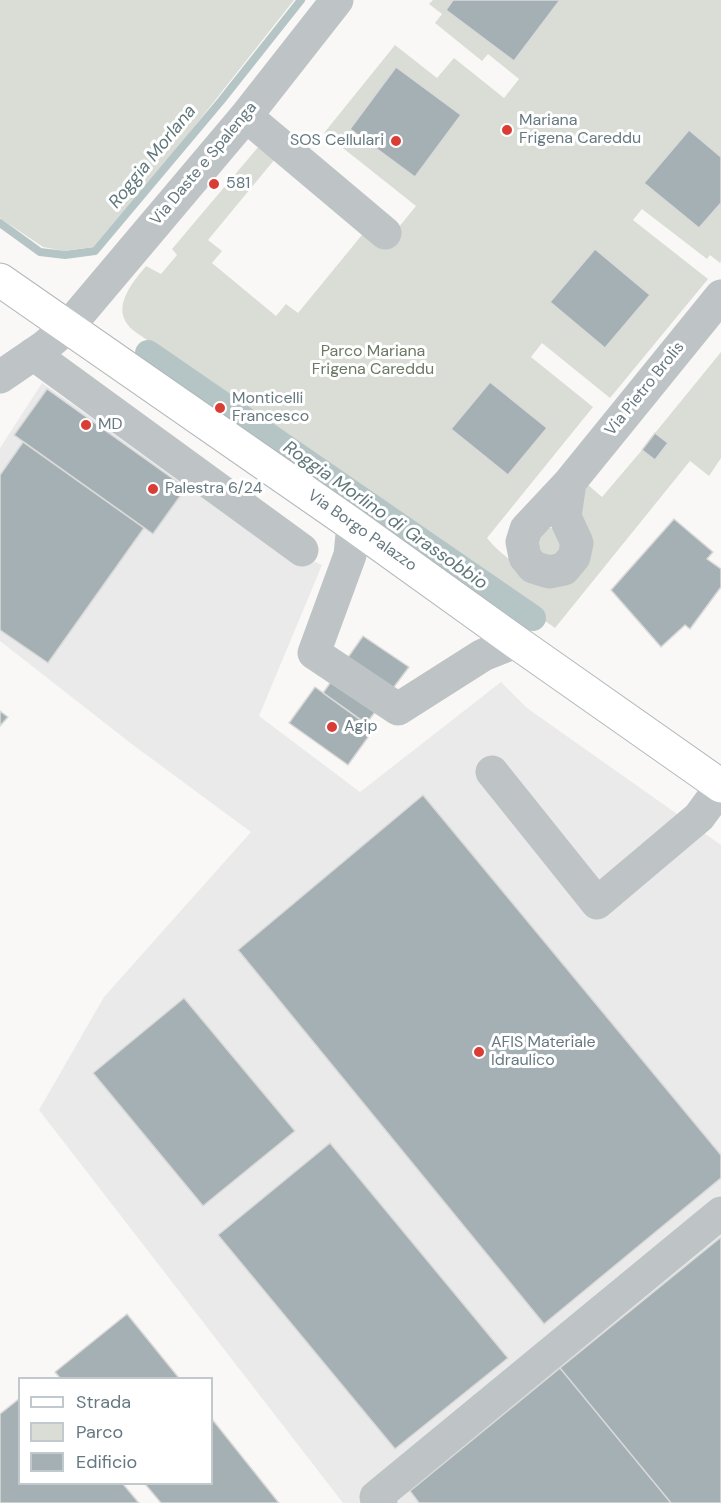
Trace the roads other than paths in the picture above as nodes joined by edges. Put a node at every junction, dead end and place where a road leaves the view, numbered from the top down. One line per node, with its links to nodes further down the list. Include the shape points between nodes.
1 (337, 0): 2 (street, Via Daste e Spalenga)
2 (246, 116): 3 (street); 6 (street, Via Daste e Spalenga)
3 (385, 233)
4 (0, 280): 6 (main road, Via Borgo Palazzo)
5 (721, 296): 9 (street, Via Pietro Brolis)
6 (68, 327): 7 (street, Via Daste e Spalenga); 10 (main road, Via Borgo Palazzo)
7 (33, 354): 8 (street, Via Daste e Spalenga); 11 (street)
8 (0, 377)
9 (570, 482)
10 (353, 525): 12 (main road, Via Borgo Palazzo); 12 (street, via 350,555 314,653 398,709 483,655)
11 (302, 549)
12 (516, 642): 14 (main road, Via Borgo Palazzo)
13 (492, 772): 14 (street, via 597,903 699,817)
14 (721, 786)
15 (721, 1213): 16 (street, via 376,1497)
16 (381, 1503)

